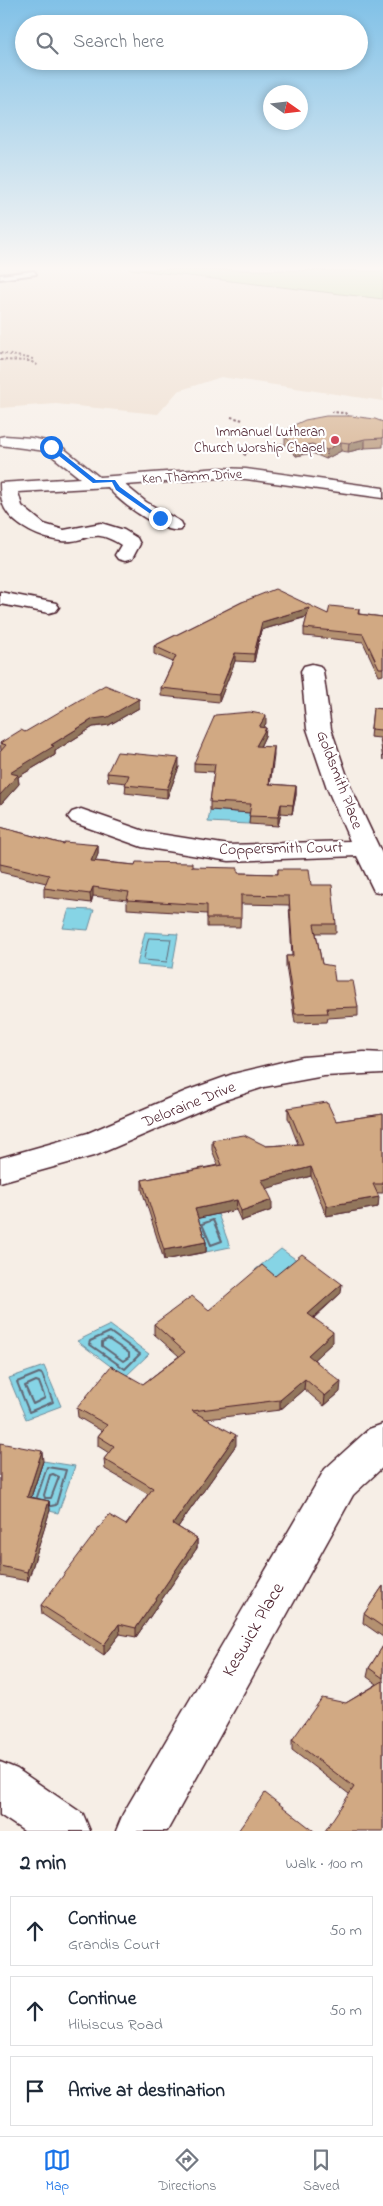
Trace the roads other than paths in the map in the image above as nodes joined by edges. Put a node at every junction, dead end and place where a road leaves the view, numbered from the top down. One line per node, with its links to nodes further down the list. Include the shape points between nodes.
1 (5, 442): 3 (street, via 31,442 51,447)
2 (113, 481): 3 (street, Ken Thamm Drive); 5 (street, Ken Thamm Drive, via 246,474); 6 (street, via 142,507)
3 (95, 482): 4 (street, Ken Thamm Drive)
4 (4, 488): 7 (street, via 13,508 37,528 62,536 107,530 130,542)
5 (383, 493)
6 (174, 526)
7 (125, 555)
8 (0, 598): 9 (street)
9 (49, 607)
10 (312, 671): 12 (street, Goldsmith Place, via 319,729 339,788)
11 (80, 817): 12 (street, Coppersmith Court, via 142,838 229,853)
12 (366, 848): 13 (street, Goldsmith Place)
13 (383, 885)
14 (383, 1063): 15 (street, Deloraine Drive, via 360,1062 297,1069 226,1087 111,1137 38,1162)
15 (0, 1170)
16 (383, 1441): 19 (street, Keswick Place, via 339,1482)
17 (0, 1786): 18 (street)
18 (66, 1831)
19 (140, 1831)

